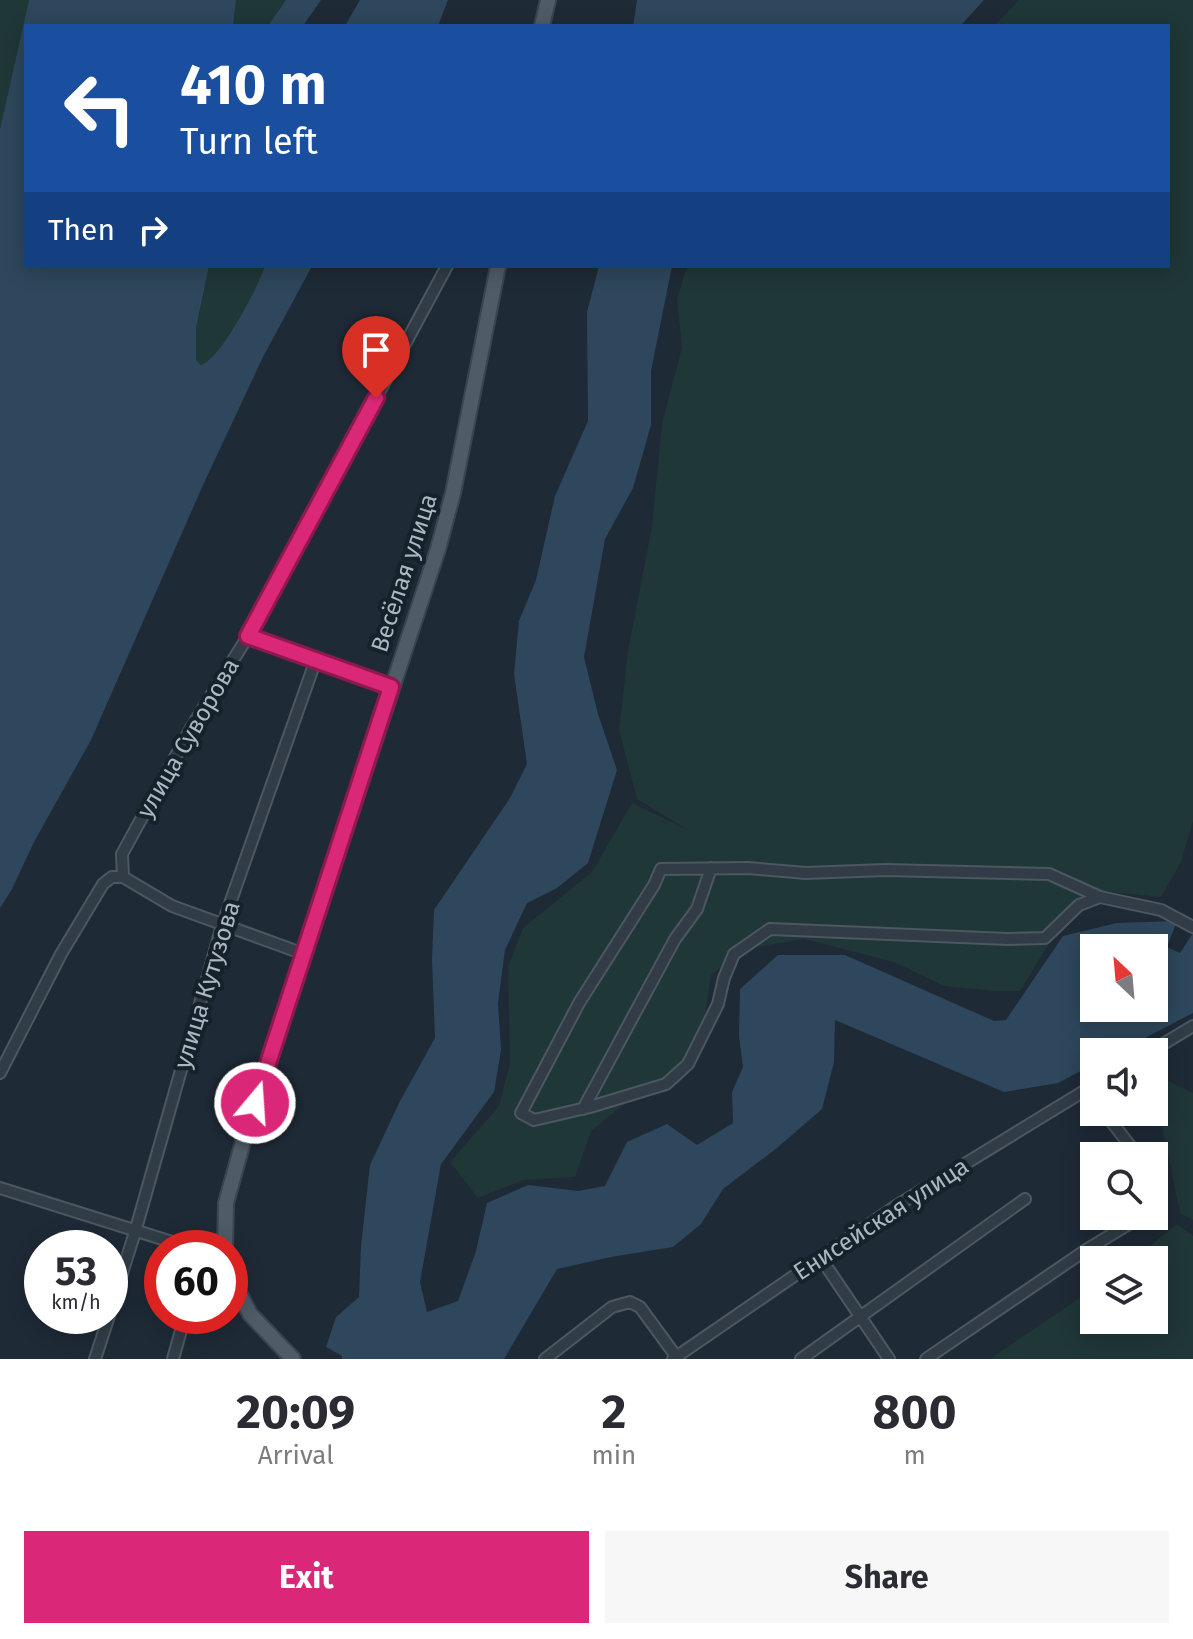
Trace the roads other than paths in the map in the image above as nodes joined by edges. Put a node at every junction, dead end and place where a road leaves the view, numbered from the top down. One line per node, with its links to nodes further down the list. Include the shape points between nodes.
1 (548, 0): 2 (main road)
2 (542, 24)
3 (446, 268): 5 (street, улица Суворова)
4 (498, 268): 7 (main road, Весёлая улица, via 453,493)
5 (248, 636): 6 (street); 9 (street, улица Суворова, via 122,854)
6 (315, 662): 7 (street); 11 (street, улица Кутузова)
7 (391, 687): 13 (main road, Весёлая улица)
8 (711, 868): 10 (street, via 1049,874); 18 (street, via 697,909 675,939); 18 (street, via 661,869 579,1003 521,1113 534,1120)
9 (123, 877): 11 (street, via 172,906); 16 (street, via 103,884)
10 (1100, 897): 12 (street, via 1161,910); 18 (street, via 1079,905 1045,938 770,929 734,954 718,1004 688,1064 666,1084)
11 (222, 926): 13 (street); 25 (street, улица Кутузова)
12 (1193, 927)
13 (304, 954): 23 (main road, Весёлая улица, via 242,1146 226,1203)
14 (1193, 1026): 15 (street)
15 (1168, 1041)
16 (0, 1073)
17 (1080, 1098): 28 (street, Енисейская улица)
18 (583, 1109)
19 (1115, 1126): 20 (street)
20 (1127, 1142)
21 (0, 1188): 25 (street)
22 (1025, 1199): 30 (street)
23 (225, 1230)
24 (1119, 1230): 40 (street)
25 (135, 1232): 26 (street); 27 (street, улица Кутузова)
26 (144, 1235)
27 (128, 1254)
28 (820, 1257): 30 (street); 33 (street, Енисейская улица)
29 (248, 1310): 36 (main road)
30 (861, 1318): 38 (street); 39 (street)
31 (103, 1334): 34 (street, улица Кутузова)
32 (180, 1334): 35 (street)
33 (676, 1358): 37 (street, via 640,1307 630,1302 612,1307)
34 (95, 1359)
35 (173, 1359)
36 (293, 1359)
37 (545, 1359)
38 (801, 1359)
39 (889, 1359)
40 (926, 1359)

